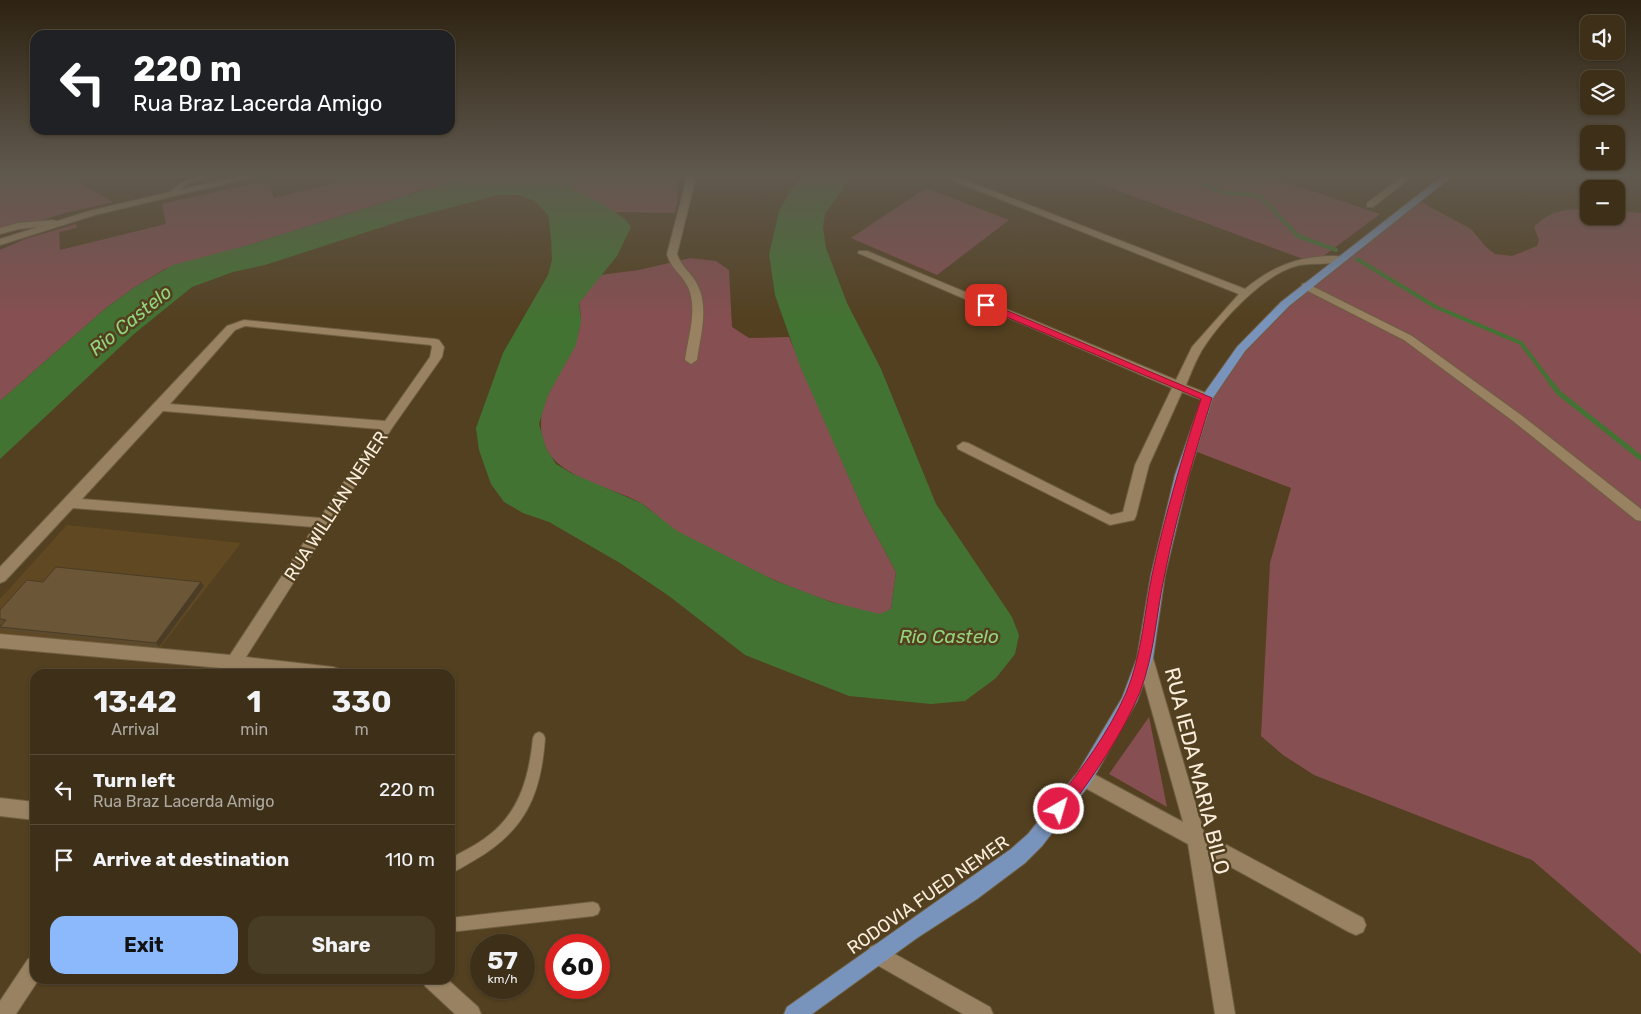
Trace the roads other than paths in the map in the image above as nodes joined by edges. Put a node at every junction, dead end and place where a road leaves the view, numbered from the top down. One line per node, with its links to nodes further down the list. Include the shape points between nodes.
1 (38, 224): 6 (street)
2 (49, 224): 7 (street)
3 (680, 224): 13 (street, via 673,260 696,293)
4 (1067, 224): 11 (street)
5 (1386, 224): 9 (main road, RODOVIA FUED NEMER)
6 (0, 231)
7 (0, 242)
8 (864, 253): 14 (street)
9 (1340, 259): 10 (main road, RODOVIA FUED NEMER); 11 (street, via 1286,266)
10 (1306, 286): 15 (main road, RODOVIA FUED NEMER, via 1253,334); 20 (street, via 1408,338 1510,412)
11 (1246, 294): 14 (street, via 1204,339)
12 (231, 328): 16 (street); 17 (street, RUA WILLIAN NEMER, via 244,323 432,340 438,347 436,357)
13 (691, 360)
14 (1178, 387): 15 (street); 18 (street, via 1142,465 1128,516 1110,520)
15 (1207, 398): 24 (main road, RODOVIA FUED NEMER, via 1182,475 1158,575)
16 (160, 407): 17 (street); 19 (street)
17 (388, 425): 21 (street, RUA WILLIAN NEMER)
18 (963, 446)
19 (70, 503): 21 (street); 22 (street)
20 (1641, 516)
21 (324, 522): 25 (street, RUA WILLIAN NEMER)
22 (0, 577)
23 (0, 641): 25 (street)
24 (1145, 658): 28 (main road, RODOVIA FUED NEMER, via 1129,702); 31 (street, RUA IEDA MARIA BILO)
25 (230, 668): 26 (street)
26 (247, 669)
27 (539, 738): 32 (lane, via 538,763 518,817 492,842)
28 (1084, 778): 31 (street); 36 (main road, RODOVIA FUED NEMER, via 1035,840 1018,856)
29 (0, 807): 30 (street)
30 (30, 810)
31 (1197, 840): 35 (street); 43 (street, RUA IEDA MARIA BILO)
32 (455, 863)
33 (593, 909): 34 (lane)
34 (455, 924)
35 (1356, 926)
36 (877, 954): 41 (main road, RODOVIA FUED NEMER); 42 (street)
37 (30, 974): 39 (street)
38 (438, 984): 40 (street)
39 (4, 1014)
40 (471, 1014)
41 (794, 1014)
42 (984, 1014)
43 (1225, 1014)

